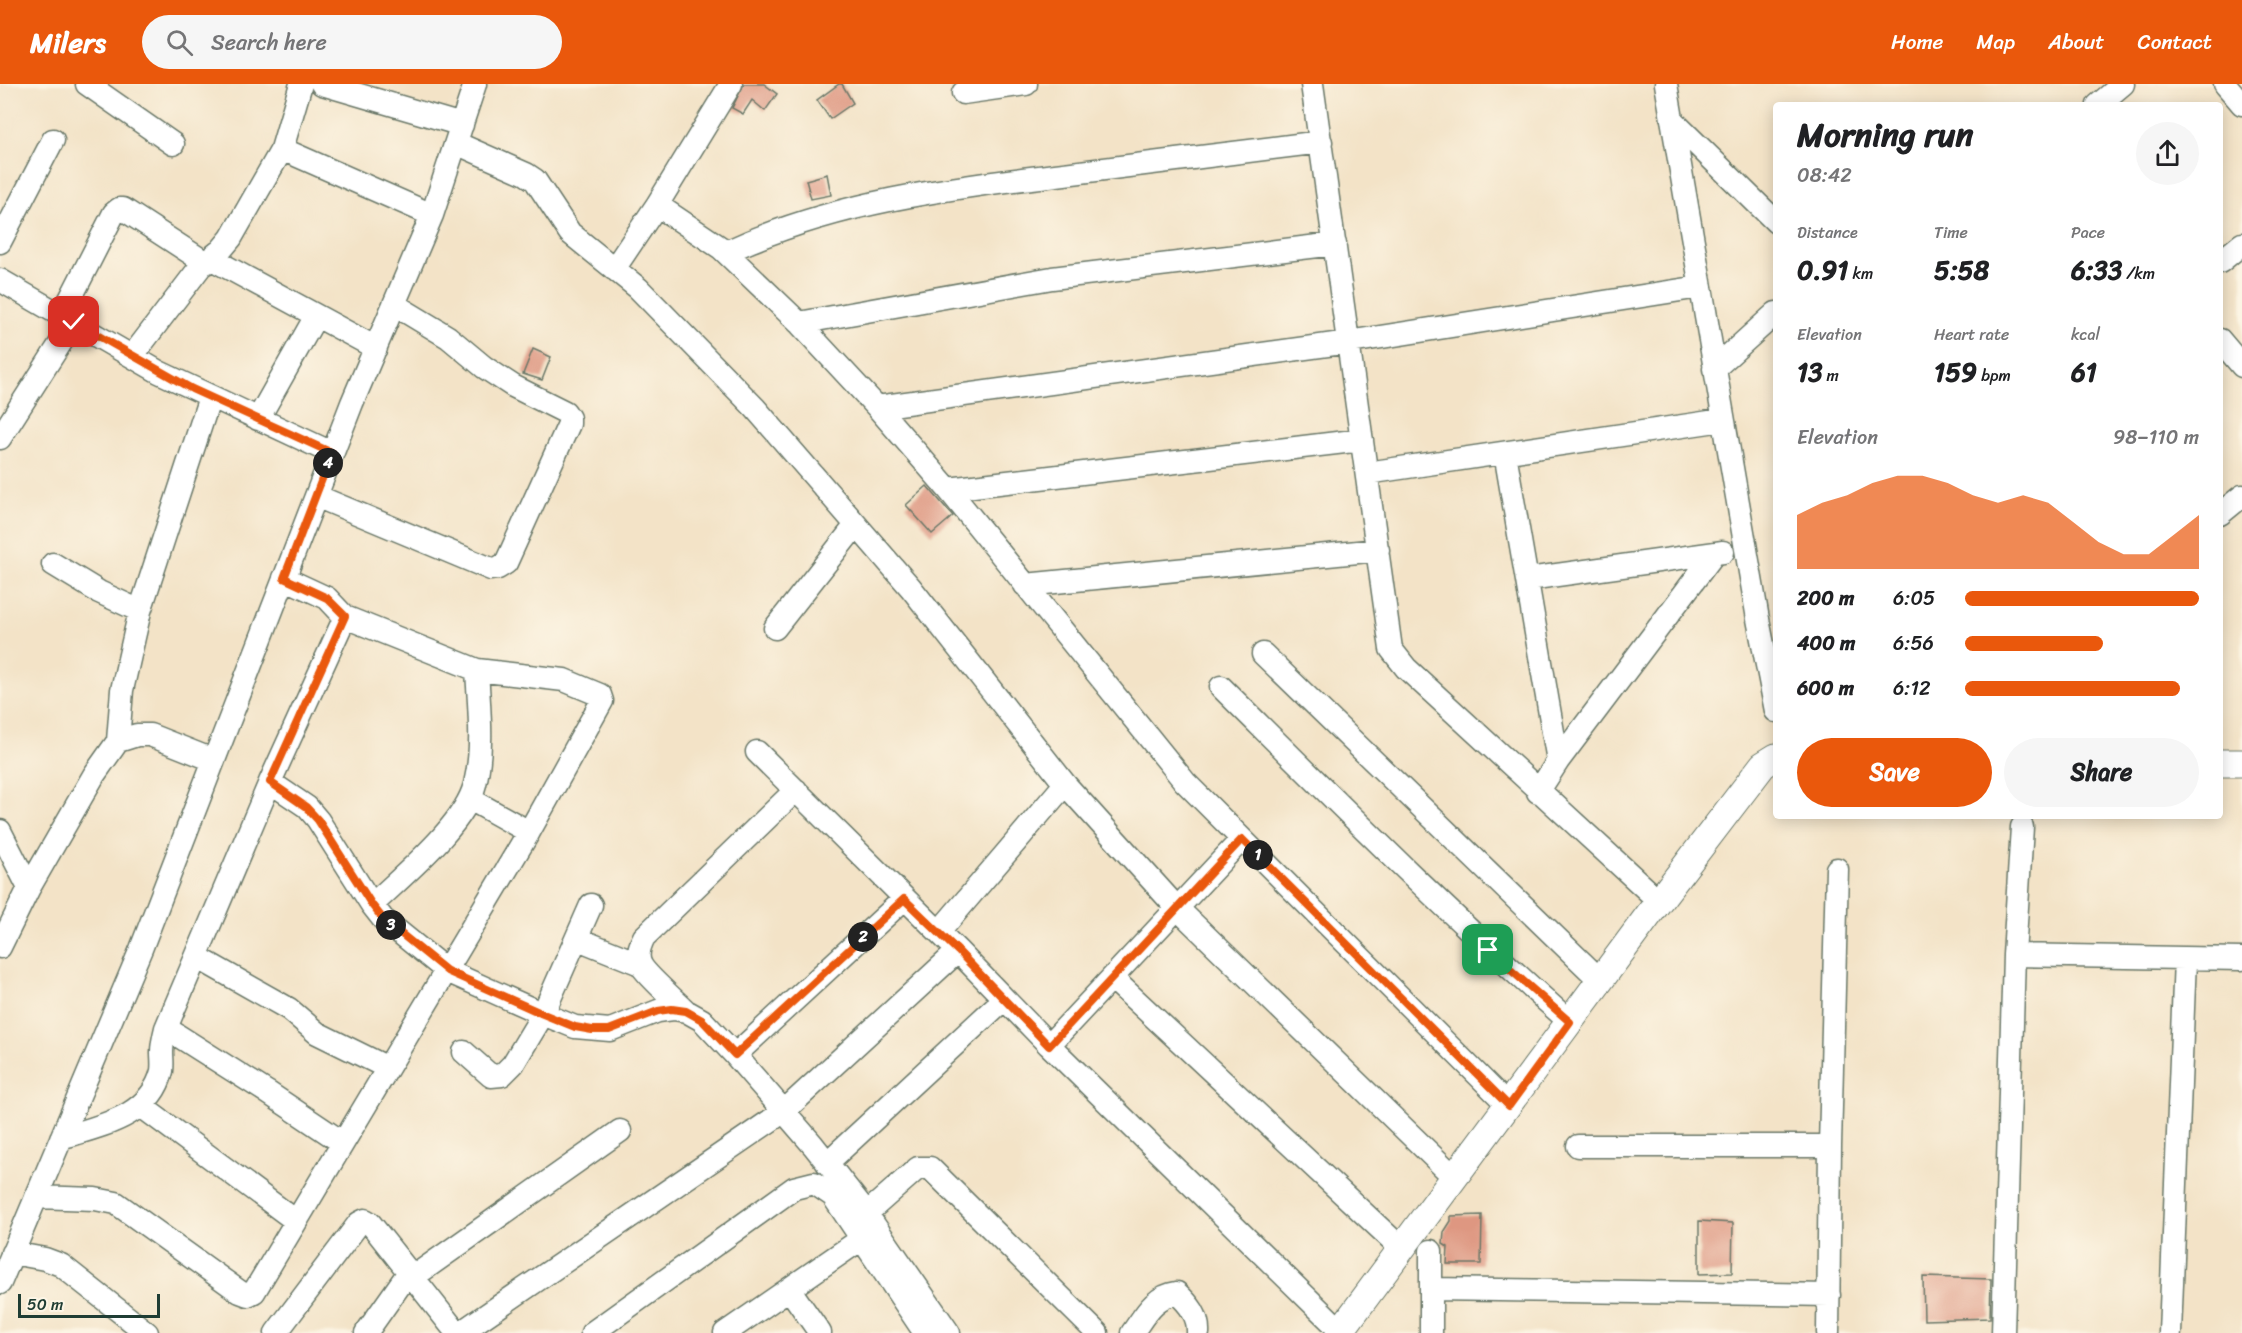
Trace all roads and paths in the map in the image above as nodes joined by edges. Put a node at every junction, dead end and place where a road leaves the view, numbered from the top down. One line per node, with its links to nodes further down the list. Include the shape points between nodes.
1 (87, 84): 19 (street)
2 (301, 84): 20 (street)
3 (322, 84): 11 (street)
4 (475, 84): 16 (street)
5 (731, 84): 21 (street)
6 (1026, 84): 12 (street)
7 (1312, 84): 18 (street)
8 (1666, 84): 15 (street)
9 (2122, 84): 13 (street)
10 (2225, 84): 14 (street)
11 (370, 91): 16 (street)
12 (963, 93)
13 (2105, 102)
14 (2242, 104)
15 (1672, 120): 23 (street); 30 (street)
16 (459, 134): 22 (street); 28 (street, via 535,180 570,233)
17 (53, 140): 24 (street)
18 (1321, 142): 25 (street); 26 (street, via 932,191 866,204 757,238)
19 (173, 144)
20 (282, 149): 22 (street); 27 (street, via 231,238)
21 (657, 205): 26 (street); 28 (street)
22 (432, 216): 31 (street)
23 (1773, 219)
24 (0, 242)
25 (1335, 244): 35 (street, via 1052,278); 36 (street)
26 (726, 252): 35 (street)
27 (209, 261): 32 (street); 34 (street, via 119,209); 39 (street, via 201,266)
28 (614, 268): 53 (street, via 755,408)
29 (0, 280): 34 (street)
30 (1700, 286): 36 (street); 41 (street)
31 (395, 305): 38 (street); 52 (street, via 448,337 513,386 565,412 569,424 506,563 498,568 491,569)
32 (316, 316): 38 (street); 44 (street)
33 (1773, 316): 41 (street)
34 (68, 319): 39 (street); 46 (street)
35 (799, 323): 43 (street)
36 (1349, 342): 43 (street); 47 (street)
37 (2223, 344): 40 (street)
38 (376, 348): 48 (street)
39 (133, 355): 42 (street)
40 (2242, 366)
41 (1714, 369): 45 (street)
42 (210, 397): 44 (street); 61 (street)
43 (877, 407): 51 (street)
44 (258, 419): 48 (street)
45 (1723, 420): 49 (street); 54 (street)
46 (0, 438)
47 (1362, 440): 50 (street); 51 (street)
48 (332, 453): 52 (street)
49 (1505, 453): 50 (street); 59 (street)
50 (1367, 473): 55 (street)
51 (948, 489): 60 (street)
52 (316, 496): 58 (street)
53 (856, 525): 63 (street); 76 (street, via 911,588)
54 (1745, 549): 56 (street); 67 (street)
55 (1378, 550): 60 (street); 78 (street, via 1391,649 1406,668)
56 (1714, 554): 59 (street); 72 (street)
57 (53, 564): 61 (street)
58 (284, 578): 62 (street, via 327,598); 71 (street)
59 (1528, 579): 72 (street)
60 (1025, 585): 83 (street, via 1185,782)
61 (140, 611): 68 (street, via 122,690)
62 (345, 616): 65 (street); 75 (street)
63 (775, 628)
64 (1263, 654): 102 (street)
65 (477, 670): 79 (street, via 481,744); 82 (street, via 564,680 603,698)
66 (1221, 687): 106 (street, via 1399,865)
67 (1773, 695)
68 (118, 741): 71 (street, via 150,735); 85 (street)
69 (757, 752): 77 (street)
70 (1773, 759): 87 (street, via 1763,765)
71 (213, 760): 116 (street, via 141,949)
72 (1558, 761): 78 (street)
73 (2223, 763): 74 (street)
74 (2242, 763)
75 (270, 782): 88 (street, via 318,820); 96 (street)
76 (1065, 784): 90 (street); 91 (street)
77 (796, 790): 86 (street); 99 (street, via 645,937 638,951)
78 (1538, 792): 87 (street)
79 (470, 799): 82 (street); 88 (street, via 435,844)
80 (2022, 827): 95 (street)
81 (0, 831): 85 (street)
82 (529, 832): 100 (street)
83 (1242, 839): 90 (street); 113 (street)
84 (1837, 869): 119 (street)
85 (29, 888): 93 (street)
86 (904, 899): 91 (street); 110 (street)
87 (1659, 901): 102 (street)
88 (372, 905): 100 (street, via 383,919)
89 (591, 905): 92 (street)
90 (1177, 908): 101 (street); 121 (street)
91 (939, 932): 94 (street)
92 (578, 939): 99 (street); 105 (street)
93 (0, 947)
94 (958, 951): 103 (street); 114 (street)
95 (2013, 955): 97 (street); 148 (street)
96 (197, 957): 107 (street); 111 (street, via 289,1009 317,1033)
97 (2185, 959): 98 (street); 149 (street)
98 (2242, 959)
99 (640, 964): 104 (street)
100 (447, 971): 105 (street); 111 (street)
101 (1112, 978): 108 (street); 126 (street)
102 (1601, 981): 106 (street)
103 (1003, 1000): 108 (street); 120 (street)
104 (686, 1011): 105 (street, via 658,1011 609,1030 575,1027); 110 (street, via 702,1020)
105 (543, 1014): 109 (street, via 502,1075 486,1073)
106 (1570, 1022): 113 (street)
107 (166, 1029): 112 (street, via 162,1071); 117 (street)
108 (1049, 1046): 134 (street)
109 (464, 1052)
110 (735, 1055): 114 (street)
111 (388, 1068): 117 (street)
112 (141, 1106): 116 (street, via 112,1122); 124 (street)
113 (1509, 1106): 121 (street)
114 (783, 1112): 120 (street); 133 (street)
115 (620, 1131): 129 (street)
116 (61, 1138): 122 (street)
117 (344, 1143): 124 (street)
118 (1578, 1146): 119 (street)
119 (1830, 1146): 132 (street)
120 (827, 1163): 123 (street)
121 (1455, 1178): 126 (street)
122 (36, 1197): 124 (street, via 116,1203 248,1295 254,1292); 128 (street)
123 (867, 1214): 142 (street); 143 (street, via 918,1168 930,1168)
124 (296, 1221)
125 (861, 1239): 131 (street); 138 (street, via 833,1196 814,1183 794,1188); 141 (street)
126 (1402, 1250): 134 (street)
127 (1431, 1251): 130 (street)
128 (5, 1265): 135 (street, via 45,1258 60,1265)
129 (411, 1274): 133 (street); 136 (street, via 370,1223 362,1221); 137 (street)
130 (1432, 1289): 132 (street); 146 (street)
131 (790, 1290): 139 (street); 140 (street)
132 (1829, 1295): 147 (street)
133 (457, 1332)
134 (1340, 1332)
135 (147, 1333)
136 (276, 1333)
137 (366, 1333)
138 (591, 1333)
139 (725, 1333)
140 (820, 1333)
141 (925, 1333)
142 (949, 1333)
143 (1097, 1333)
144 (1132, 1333): 145 (street, via 1152,1305 1164,1295 1177,1293 1190,1305)
145 (1198, 1333)
146 (1431, 1333)
147 (1828, 1333)
148 (2003, 1333)
149 (2170, 1333)

